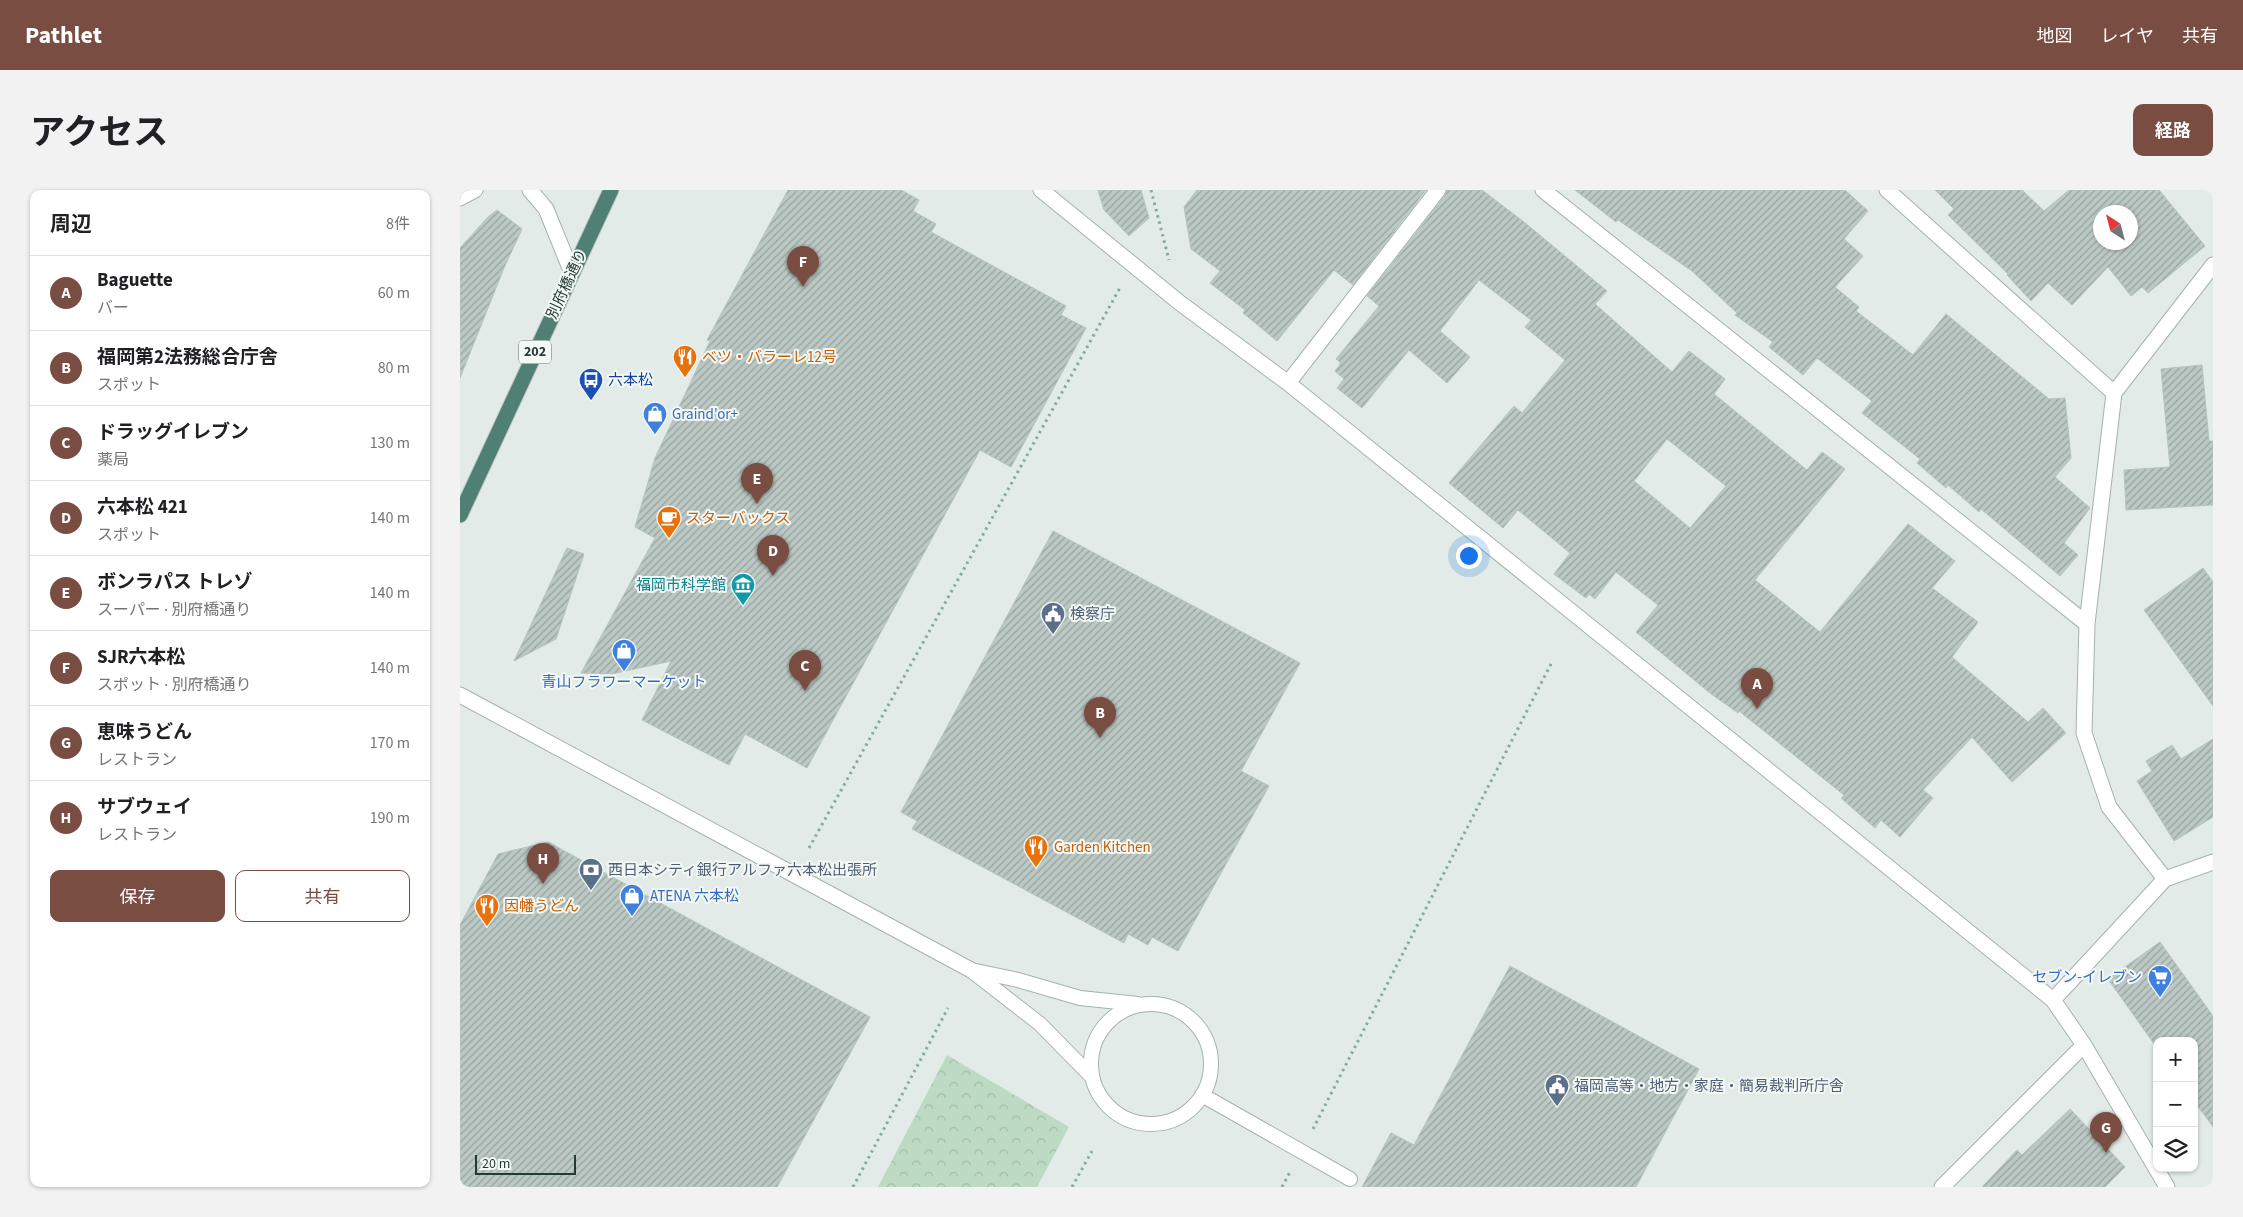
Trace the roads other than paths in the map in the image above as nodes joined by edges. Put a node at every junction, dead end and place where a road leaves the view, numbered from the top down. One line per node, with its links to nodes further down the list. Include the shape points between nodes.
1 (475, 190): 8 (street)
2 (530, 190): 10 (street, via 546,209)
3 (611, 190): 10 (highway, 別府橋通り / 202)
4 (1041, 190): 11 (street, via 1180,303)
5 (1438, 190): 11 (street)
6 (1543, 190): 14 (street)
7 (1887, 190): 12 (street)
8 (460, 198)
9 (2213, 265): 12 (street)
10 (572, 273): 13 (highway, 別府橋通り / 202)
11 (1288, 383): 19 (street)
12 (2114, 393): 14 (street)
13 (460, 515)
14 (2087, 624): 17 (street, via 2084,733 2109,807)
15 (460, 695): 18 (street)
16 (2213, 862): 17 (street)
17 (2165, 879): 19 (street)
18 (971, 970): 20 (lane, via 1080,998); 22 (lane, via 1040,1024)
19 (2053, 1000): 21 (street)
20 (1144, 1004): 22 (lane, via 1121,1013 1102,1028 1090,1060); 23 (lane, via 1175,1009 1200,1030 1208,1045 1210,1063)
21 (2084, 1045): 25 (street); 26 (street)
22 (1092, 1078): 23 (lane, via 1098,1094 1110,1108 1124,1118 1142,1124 1176,1118 1191,1109)
23 (1202, 1095): 24 (lane)
24 (1350, 1179)
25 (1942, 1187)
26 (2167, 1187)

